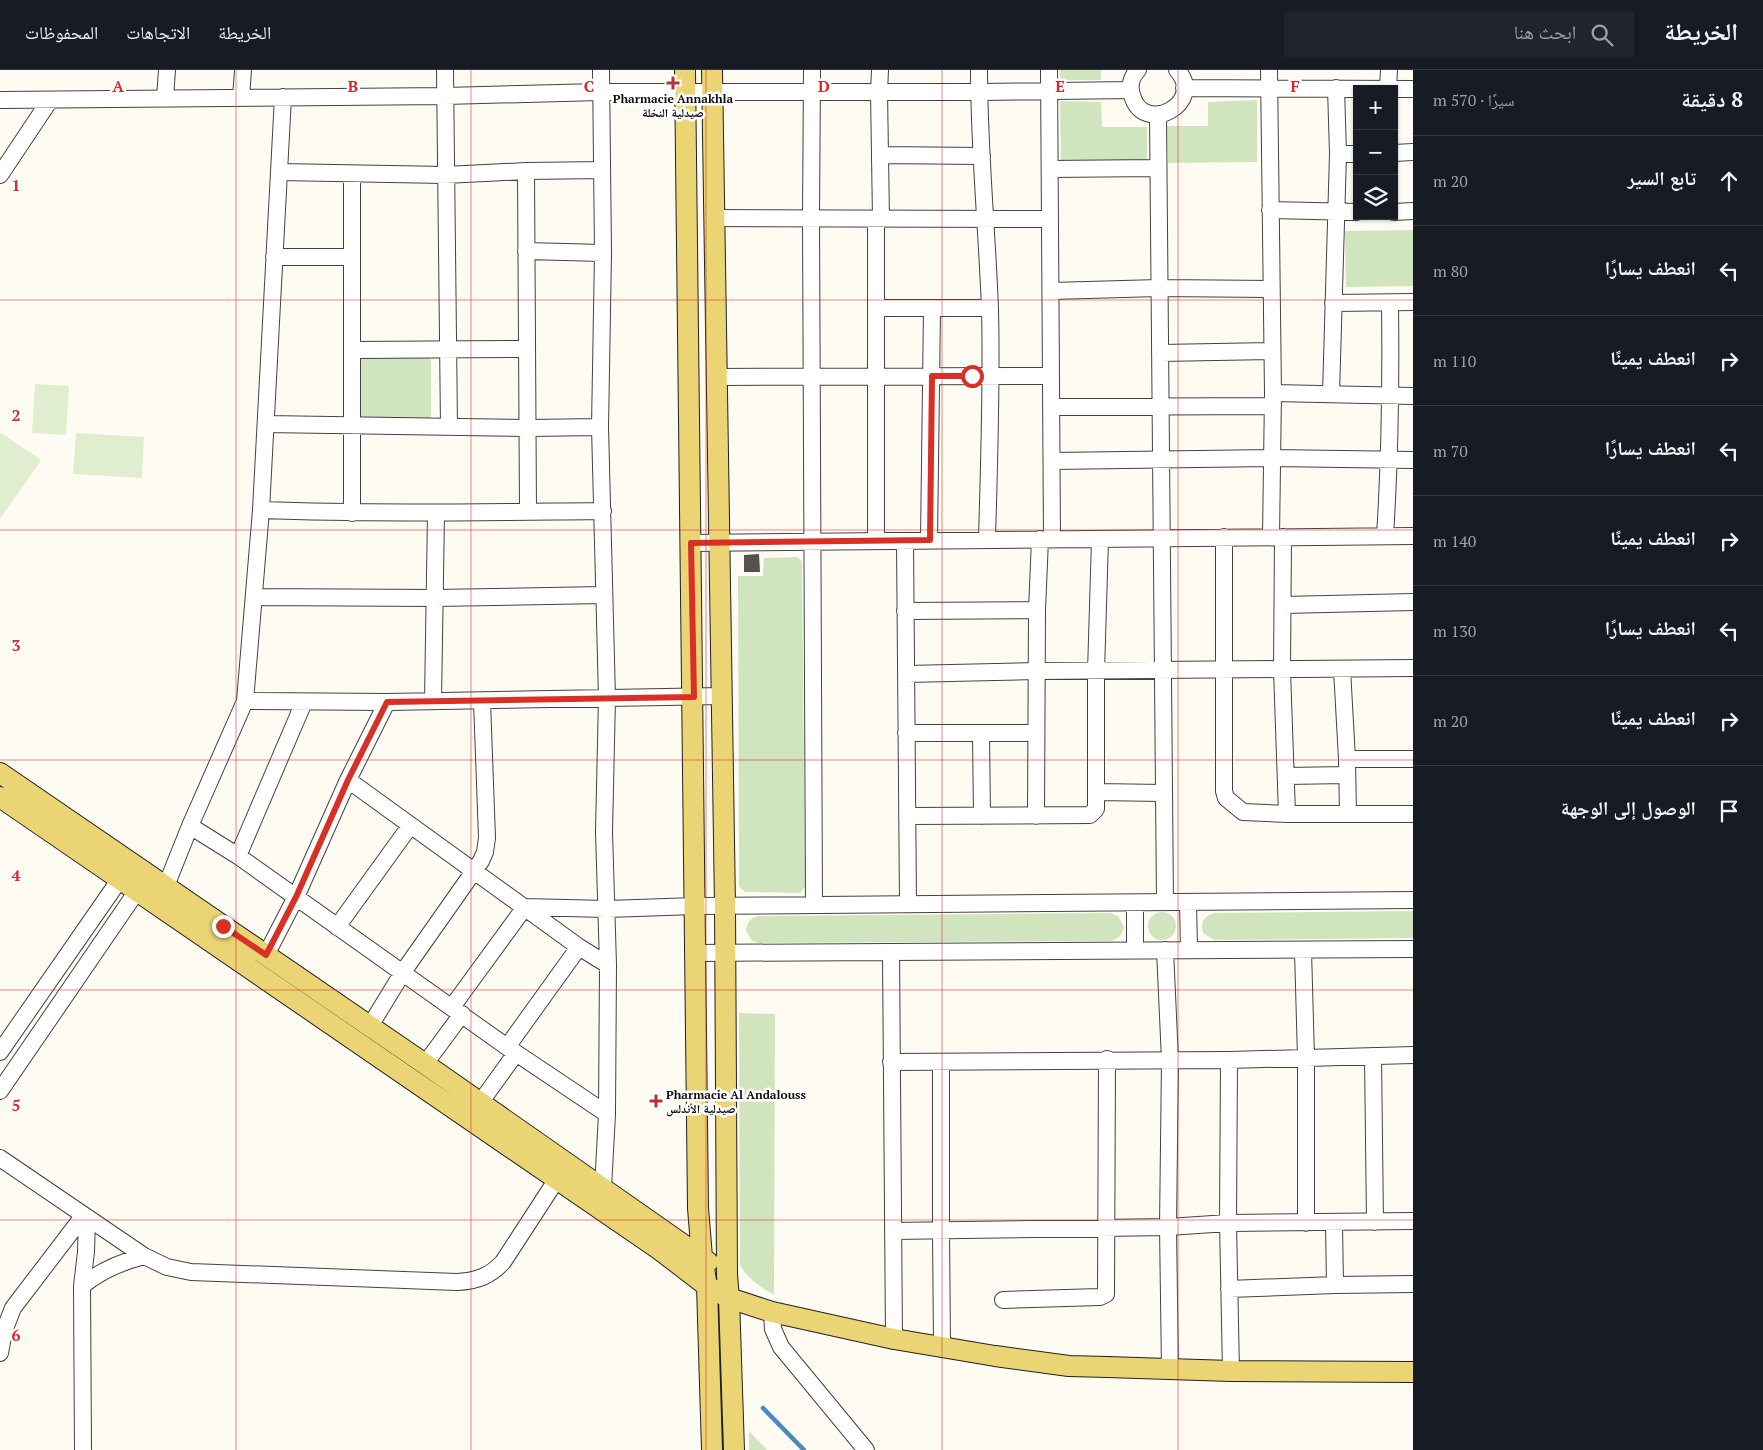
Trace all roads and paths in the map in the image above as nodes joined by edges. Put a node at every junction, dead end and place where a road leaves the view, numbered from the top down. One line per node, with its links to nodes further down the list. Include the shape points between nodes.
1 (167, 70): 32 (street)
2 (243, 70): 33 (street)
3 (445, 70): 30 (street)
4 (600, 70): 23 (street)
5 (685, 70): 28 (main road)
6 (712, 70): 29 (main road)
7 (812, 70): 24 (street)
8 (880, 70): 25 (street)
9 (979, 70): 26 (street)
10 (1050, 70): 27 (street)
11 (1138, 70): 22 (street)
12 (1176, 70): 16 (street)
13 (1269, 70): 17 (street)
14 (1389, 70): 15 (street)
15 (1388, 85)
16 (1184, 88): 17 (street); 36 (street, via 1179,104)
17 (1268, 88): 18 (street); 51 (street)
18 (1336, 88): 19 (street); 39 (street)
19 (1353, 88)
20 (1398, 88): 21 (street)
21 (1413, 89)
22 (1130, 90): 27 (street); 36 (street, via 1136,105)
23 (600, 92): 28 (street); 30 (street); 45 (street)
24 (812, 92): 25 (street); 29 (street); 57 (street)
25 (879, 92): 26 (street); 41 (street)
26 (979, 92): 27 (street); 42 (street)
27 (1050, 92): 44 (street)
28 (686, 93): 29 (street); 119 (main road)
29 (712, 93): 56 (main road)
30 (445, 96): 31 (street); 50 (street)
31 (283, 97): 33 (street); 47 (street)
32 (166, 98): 33 (street); 35 (street)
33 (241, 98)
34 (0, 100): 35 (street)
35 (50, 100): 49 (street)
36 (1158, 115): 43 (street)
37 (1413, 152): 38 (street)
38 (1398, 153)
39 (1338, 154): 40 (street); 52 (street)
40 (1353, 154)
41 (880, 155): 42 (street); 58 (street)
42 (982, 156): 59 (street)
43 (1158, 168): 44 (street); 65 (street)
44 (1050, 169): 60 (street)
45 (602, 170): 46 (street); 62 (street)
46 (526, 171): 50 (street); 61 (street)
47 (279, 172): 48 (street); 63 (street)
48 (352, 174): 50 (street); 64 (street)
49 (0, 176)
50 (445, 176): 76 (street)
51 (1270, 210): 52 (street); 66 (street)
52 (1336, 212): 53 (street); 69 (street)
53 (1353, 212)
54 (1398, 212): 55 (street)
55 (1413, 212)
56 (714, 218): 57 (street); 84 (main road)
57 (811, 219): 58 (street); 79 (street)
58 (879, 219): 59 (street); 71 (street)
59 (986, 219): 60 (street); 73 (street)
60 (1050, 219): 67 (street)
61 (526, 251): 62 (street); 74 (street)
62 (603, 253): 94 (street)
63 (274, 257): 64 (street); 91 (street)
64 (352, 257): 75 (street)
65 (1160, 288): 66 (street); 67 (street); 78 (street)
66 (1271, 289): 77 (street)
67 (1051, 291): 83 (street)
68 (1413, 302): 70 (street)
69 (1333, 303): 70 (street); 85 (street)
70 (1390, 303): 86 (street)
71 (877, 308): 72 (street); 80 (street)
72 (932, 308): 73 (street); 81 (street)
73 (990, 308): 82 (street)
74 (527, 349): 76 (street); 95 (street)
75 (352, 350): 76 (street); 92 (street)
76 (449, 350): 93 (street)
77 (1272, 351): 78 (street); 88 (street)
78 (1160, 353): 89 (street)
79 (811, 376): 80 (street); 84 (street); 118 (street)
80 (875, 376): 81 (street); 115 (street)
81 (932, 376): 82 (street); 113 (street)
82 (991, 376): 83 (street); 114 (street)
83 (1051, 376): 90 (street)
84 (716, 377): 117 (main road)
85 (1331, 394): 86 (street); 88 (street)
86 (1392, 396): 87 (street); 98 (street)
87 (1413, 396)
88 (1273, 400): 89 (street); 96 (street)
89 (1160, 406): 90 (street); 97 (street)
90 (1051, 407): 100 (street)
91 (266, 424): 92 (street); 101 (street)
92 (353, 425): 93 (street); 104 (street)
93 (449, 427): 95 (street)
94 (600, 427): 95 (street); 102 (street)
95 (528, 428): 103 (street)
96 (1272, 458): 97 (street); 98 (street); 108 (street)
97 (1161, 460): 100 (street); 109 (street)
98 (1390, 460): 99 (street); 106 (street)
99 (1413, 460)
100 (1052, 461): 111 (street)
101 (261, 510): 104 (street); 121 (street)
102 (602, 511): 103 (street); 120 (street)
103 (528, 512): 105 (street)
104 (352, 513): 105 (street)
105 (436, 514): 122 (street)
106 (1385, 536): 107 (street); 108 (street)
107 (1413, 536)
108 (1277, 537): 110 (street); 124 (street)
109 (1162, 538): 110 (street); 112 (street); 132 (street)
110 (1224, 538): 129 (street)
111 (1046, 539): 112 (street); 114 (street); 125 (street)
112 (1100, 539): 133 (street)
113 (930, 540): 114 (street); 116 (street)
114 (987, 540)
115 (876, 541): 116 (street); 118 (street)
116 (904, 541): 126 (street)
117 (718, 542): 118 (street); 119 (street); 135 (main road)
118 (812, 542): 173 (street)
119 (691, 543): 136 (main road)
120 (603, 595): 122 (street); 137 (street)
121 (255, 597): 122 (street); 139 (street)
122 (434, 598): 140 (street)
123 (1413, 602): 124 (street)
124 (1284, 605): 130 (street)
125 (1037, 610): 126 (street); 131 (street)
126 (905, 611): 134 (street)
127 (1413, 668): 128 (street)
128 (1342, 669): 130 (street); 147 (street)
129 (1224, 670): 130 (street); 132 (street); 154 (street, via 1226,798 1243,812)
130 (1282, 670): 149 (street)
131 (1036, 671): 133 (street); 134 (street); 144 (street)
132 (1162, 671): 133 (street); 152 (street)
133 (1096, 672): 151 (street)
134 (906, 674): 143 (street)
135 (722, 696): 136 (street); 172 (main road)
136 (694, 697): 137 (street); 174 (main road)
137 (607, 698): 138 (street); 176 (street, via 604,832)
138 (482, 700): 140 (street); 163 (street, via 487,838 485,852)
139 (245, 701): 141 (street); 160 (street)
140 (434, 701): 142 (street)
141 (304, 702): 142 (street); 162 (street)
142 (387, 702): 150 (street)
143 (906, 733): 145 (street); 157 (street)
144 (1036, 733): 145 (street); 159 (street)
145 (981, 734): 158 (street)
146 (1413, 759): 147 (street)
147 (1347, 767): 149 (street); 155 (street)
148 (0, 773): 164 (main road)
149 (1286, 776): 154 (street)
150 (348, 780): 161 (street); 166 (street)
151 (1096, 792): 152 (street); 159 (street, via 1096,809 1090,815)
152 (1164, 793): 168 (street)
153 (0, 797): 164 (main road)
154 (1287, 814): 155 (street)
155 (1348, 814): 156 (street)
156 (1413, 814)
157 (907, 816): 158 (street); 171 (street)
158 (982, 816): 159 (street)
159 (1036, 816)
160 (190, 826): 162 (street); 165 (street)
161 (410, 826): 163 (street); 177 (street)
162 (238, 856): 166 (street)
163 (474, 871): 175 (street); 189 (street)
164 (129, 878): 165 (main road); 193 (street); 203 (street); 207 (main road)
165 (166, 886): 187 (main road)
166 (296, 897): 177 (street); 187 (street)
167 (1413, 900): 169 (street)
168 (1164, 902): 169 (street); 170 (street)
169 (1188, 902): 181 (street)
170 (1135, 903): 171 (street); 183 (street)
171 (908, 904): 173 (street)
172 (725, 905): 173 (street); 174 (street); 185 (main road)
173 (814, 905)
174 (696, 906): 176 (street); 186 (main road)
175 (525, 907): 176 (street); 178 (street); 190 (street)
176 (607, 909): 188 (street)
177 (337, 927): 189 (street)
178 (579, 947): 188 (street); 192 (street)
179 (1413, 949): 182 (street)
180 (1165, 950): 181 (street); 183 (street); 198 (street)
181 (1189, 950): 182 (street)
182 (1303, 950): 196 (street)
183 (1135, 951): 184 (street)
184 (891, 952): 185 (street); 200 (street)
185 (724, 953): 186 (street); 223 (main road)
186 (696, 954): 209 (main road)
187 (266, 955): 191 (main road)
188 (608, 965): 205 (street)
189 (403, 972): 190 (street); 191 (street)
190 (457, 1011): 192 (street); 202 (street)
191 (370, 1026): 202 (main road)
192 (511, 1050): 204 (street); 205 (street)
193 (0, 1052)
194 (1413, 1055): 195 (street)
195 (1373, 1056): 196 (street); 213 (street)
196 (1306, 1058): 199 (street); 212 (street)
197 (1107, 1059): 198 (street); 201 (street); 217 (street)
198 (1170, 1060): 199 (street); 216 (street)
199 (1229, 1060): 214 (street)
200 (892, 1062): 201 (street); 219 (street)
201 (941, 1062): 218 (street)
202 (425, 1064): 204 (main road)
203 (0, 1091)
204 (480, 1103): 208 (main road)
205 (607, 1114): 208 (street)
206 (0, 1158): 210 (street)
207 (557, 1179): 221 (street, via 503,1262 487,1275 468,1282 191,1272 167,1267); 227 (main road)
208 (603, 1188): 220 (main road)
209 (698, 1208): 220 (main road, via 691,1222); 222 (main road)
210 (86, 1216): 221 (street); 226 (street); 234 (street, via 13,1308)
211 (1413, 1221): 213 (street)
212 (1306, 1222): 214 (street); 215 (street)
213 (1375, 1222): 215 (street)
214 (1228, 1223): 216 (street); 228 (street)
215 (1334, 1223): 224 (street)
216 (1168, 1227): 217 (street); 235 (street)
217 (1106, 1229): 218 (street); 230 (street, via 1107,1291 1104,1296)
218 (941, 1230): 219 (street); 233 (street)
219 (893, 1232): 232 (street)
220 (668, 1233): 222 (main road)
221 (144, 1256): 226 (street, via 111,1267)
222 (702, 1257): 223 (main road); 227 (main road)
223 (727, 1275): 229 (main road); 231 (main road)
224 (1335, 1284): 225 (street); 228 (street)
225 (1413, 1284)
226 (82, 1286): 238 (street)
227 (707, 1286): 229 (main road); 239 (main road)
228 (1229, 1289): 236 (street)
229 (729, 1298): 231 (main road); 240 (main road)
230 (1003, 1300)
231 (765, 1309): 232 (main road); 241 (street, via 781,1347)
232 (894, 1338): 233 (main road)
233 (942, 1348): 235 (main road, via 1069,1366)
234 (0, 1353)
235 (1170, 1370): 236 (main road)
236 (1230, 1371): 237 (main road)
237 (1413, 1372)
238 (83, 1450)
239 (712, 1450)
240 (734, 1450)
241 (866, 1450)

